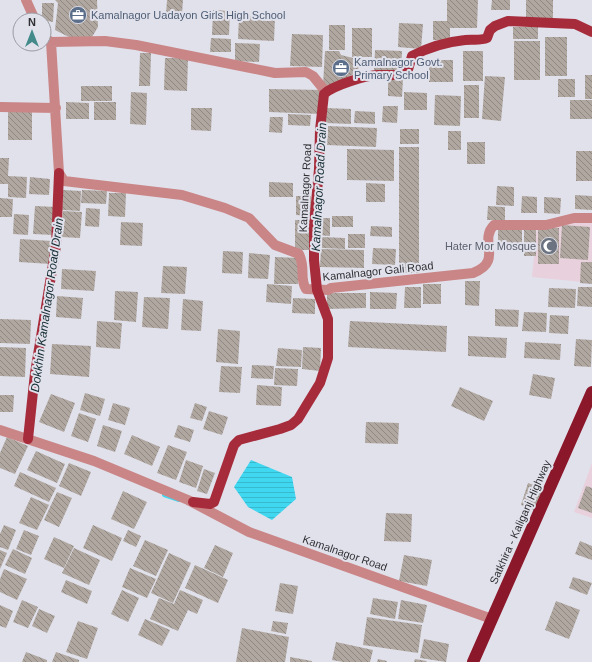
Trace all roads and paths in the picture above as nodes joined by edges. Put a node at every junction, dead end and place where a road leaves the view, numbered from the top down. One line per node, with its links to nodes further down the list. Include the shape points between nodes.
1 (26, 0): 2 (street)
2 (31, 12)
3 (592, 32): 6 (main road, via 575,24 522,21 501,23 490,30 487,38 482,40 458,41 425,48 412,56 406,73 402,75 373,76)
4 (52, 40): 6 (street, via 136,45 267,71 306,72 313,76)
5 (49, 52): 8 (street)
6 (326, 92): 11 (main road, Kamalnagor Road, via 320,130 314,226 314,274)
7 (0, 107): 8 (street)
8 (56, 108): 9 (street)
9 (59, 173): 11 (street, Kamalnagor Gali Road, via 64,182 182,195 250,218 275,246 299,254 303,263 302,284 306,289); 14 (main road, via 56,246 35,373)
10 (592, 218): 11 (street, Kamalnagor Gali Road, via 574,218 546,225 494,225 489,235 489,261 484,269 473,273)
11 (317, 290): 15 (main road, Kamalnagor Road, via 328,319 329,332 328,358 320,383 298,419 291,425 239,440 234,445 214,502)
12 (592, 392): 16 (highway, Satkhira - Kaliganj Highway)
13 (0, 430): 14 (street, Kamalnagor Road)
14 (28, 439): 15 (street, Kamalnagor Road, via 94,460)
15 (193, 502): 16 (street, Kamalnagor Road, via 249,532)
16 (492, 619): 17 (highway, Satkhira - Kaliganj Highway)
17 (472, 662)

